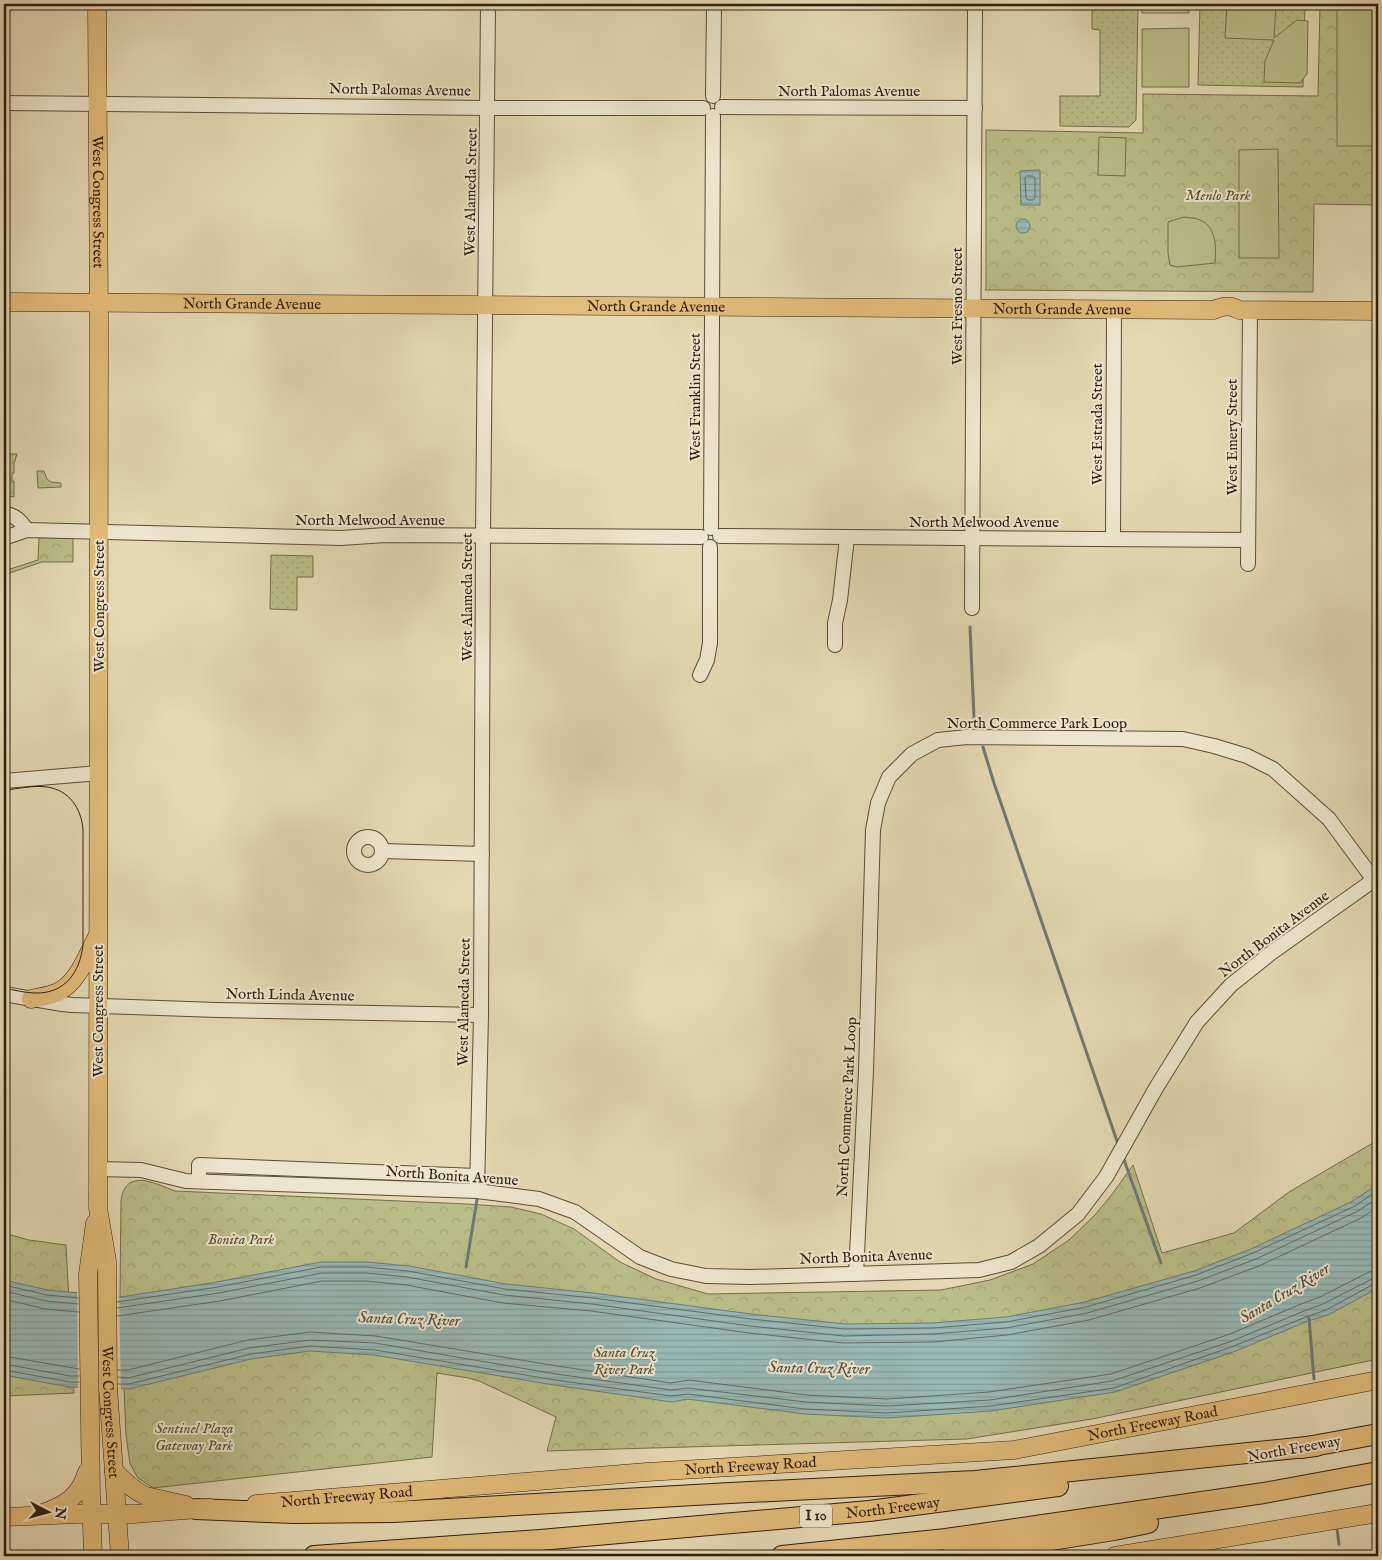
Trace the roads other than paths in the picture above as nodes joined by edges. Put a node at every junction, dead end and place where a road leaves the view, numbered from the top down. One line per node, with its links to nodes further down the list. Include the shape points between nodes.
1 (97, 4): 6 (main road, West Congress Street)
2 (488, 4): 8 (street, West Alameda Street)
3 (714, 4): 7 (street, West Franklin Street)
4 (975, 4): 9 (street, West Fresno Street)
5 (4, 103): 6 (street, North Palomas Avenue)
6 (97, 103): 8 (street, North Palomas Avenue); 11 (main road, West Congress Street)
7 (713, 107): 8 (street, North Palomas Avenue); 9 (street, North Palomas Avenue); 13 (street, West Franklin Street)
8 (488, 108): 12 (street, West Alameda Street)
9 (975, 108): 14 (street, West Fresno Street)
10 (4, 302): 11 (main road, North Grande Avenue)
11 (99, 303): 12 (main road, North Grande Avenue); 20 (main road, West Congress Street)
12 (486, 304): 13 (main road, North Grande Avenue); 21 (street, West Alameda Street)
13 (712, 307): 14 (main road, North Grande Avenue); 22 (street, West Franklin Street)
14 (973, 309): 15 (main road, North Grande Avenue); 26 (street, West Fresno Street)
15 (1114, 309): 16 (main road, North Grande Avenue, via 1214,310 1234,307); 25 (street, West Estrada Street)
16 (1244, 310): 17 (main road, North Grande Avenue); 27 (street, West Emery Street)
17 (1378, 311)
18 (4, 514): 19 (street, via 20,520)
19 (28, 530): 20 (street, North Melwood Avenue); 23 (street)
20 (99, 532): 21 (street, North Melwood Avenue, via 341,538); 32 (main road, West Congress Street)
21 (484, 536): 22 (street, North Melwood Avenue); 35 (street, West Alameda Street)
22 (711, 537): 24 (street, North Melwood Avenue); 31 (street, West Franklin Street, via 710,643)
23 (4, 538)
24 (847, 538): 26 (street, North Melwood Avenue); 30 (street)
25 (1113, 538): 26 (street, North Melwood Avenue); 27 (street, North Melwood Avenue)
26 (972, 539): 29 (street, West Fresno Street)
27 (1248, 540): 28 (street, West Emery Street)
28 (1248, 564)
29 (972, 608)
30 (835, 645)
31 (700, 675)
32 (99, 773): 33 (street); 37 (main road, West Congress Street)
33 (4, 781)
34 (383, 851): 35 (street)
35 (482, 854): 41 (street, West Alameda Street)
36 (1376, 878): 47 (street, North Bonita Avenue, via 1231,985 1198,1022 1106,1177 1078,1214 1039,1246 1011,1262 979,1270); 47 (street, North Commerce Park Loop, via 1329,819 1273,769 1247,756 1214,746 1183,740 967,737 938,740 912,754 889,777 878,803 873,830)
37 (98, 934): 39 (main road, via 80,970 65,988); 40 (main road, West Congress Street)
38 (4, 994): 39 (street, North Linda Avenue)
39 (30, 999): 40 (street, North Linda Avenue)
40 (98, 1006): 41 (street, North Linda Avenue); 42 (main road, West Congress Street)
41 (481, 1015): 43 (street, West Alameda Street)
42 (98, 1169): 44 (street, North Bonita Avenue, via 141,1170); 46 (main road, West Congress Street)
43 (477, 1176): 44 (street, North Bonita Avenue, via 199,1165); 45 (street, West Alameda Street)
44 (199, 1181): 45 (street, North Bonita Avenue)
45 (477, 1191): 47 (street, North Bonita Avenue, via 538,1199 575,1212 640,1257 671,1269 706,1276)
46 (98, 1208): 51 (main road, West Congress Street, via 88,1274); 52 (main road, West Congress Street, via 107,1261 108,1388)
47 (856, 1274)
48 (1378, 1380): 55 (main road, North Freeway Road, via 1014,1450 647,1472)
49 (1378, 1434): 50 (highway, North Freeway / I 10)
50 (1316, 1446): 55 (highway, via 975,1481 393,1512 294,1513); 63 (highway, North Freeway / I 10, via 1137,1476 869,1511)
51 (90, 1462): 57 (main road, West Congress Street); 59 (main road, via 76,1495 64,1504)
52 (114, 1471): 55 (main road, via 140,1494); 58 (main road, West Congress Street)
53 (1378, 1472): 54 (highway)
54 (1318, 1484): 64 (highway, via 956,1538); 65 (highway, via 1114,1530)
55 (196, 1509): 58 (main road, North Freeway Road)
56 (1378, 1513): 66 (main road)
57 (91, 1514): 58 (main road, North Freeway Road); 59 (main road, North Freeway Road); 61 (main road, West Congress Street)
58 (118, 1515): 62 (main road, West Congress Street)
59 (35, 1516): 60 (main road, North Freeway Road)
60 (4, 1517)
61 (93, 1556)
62 (120, 1556)
63 (314, 1556)
64 (782, 1556)
65 (951, 1556)
66 (1115, 1556)

